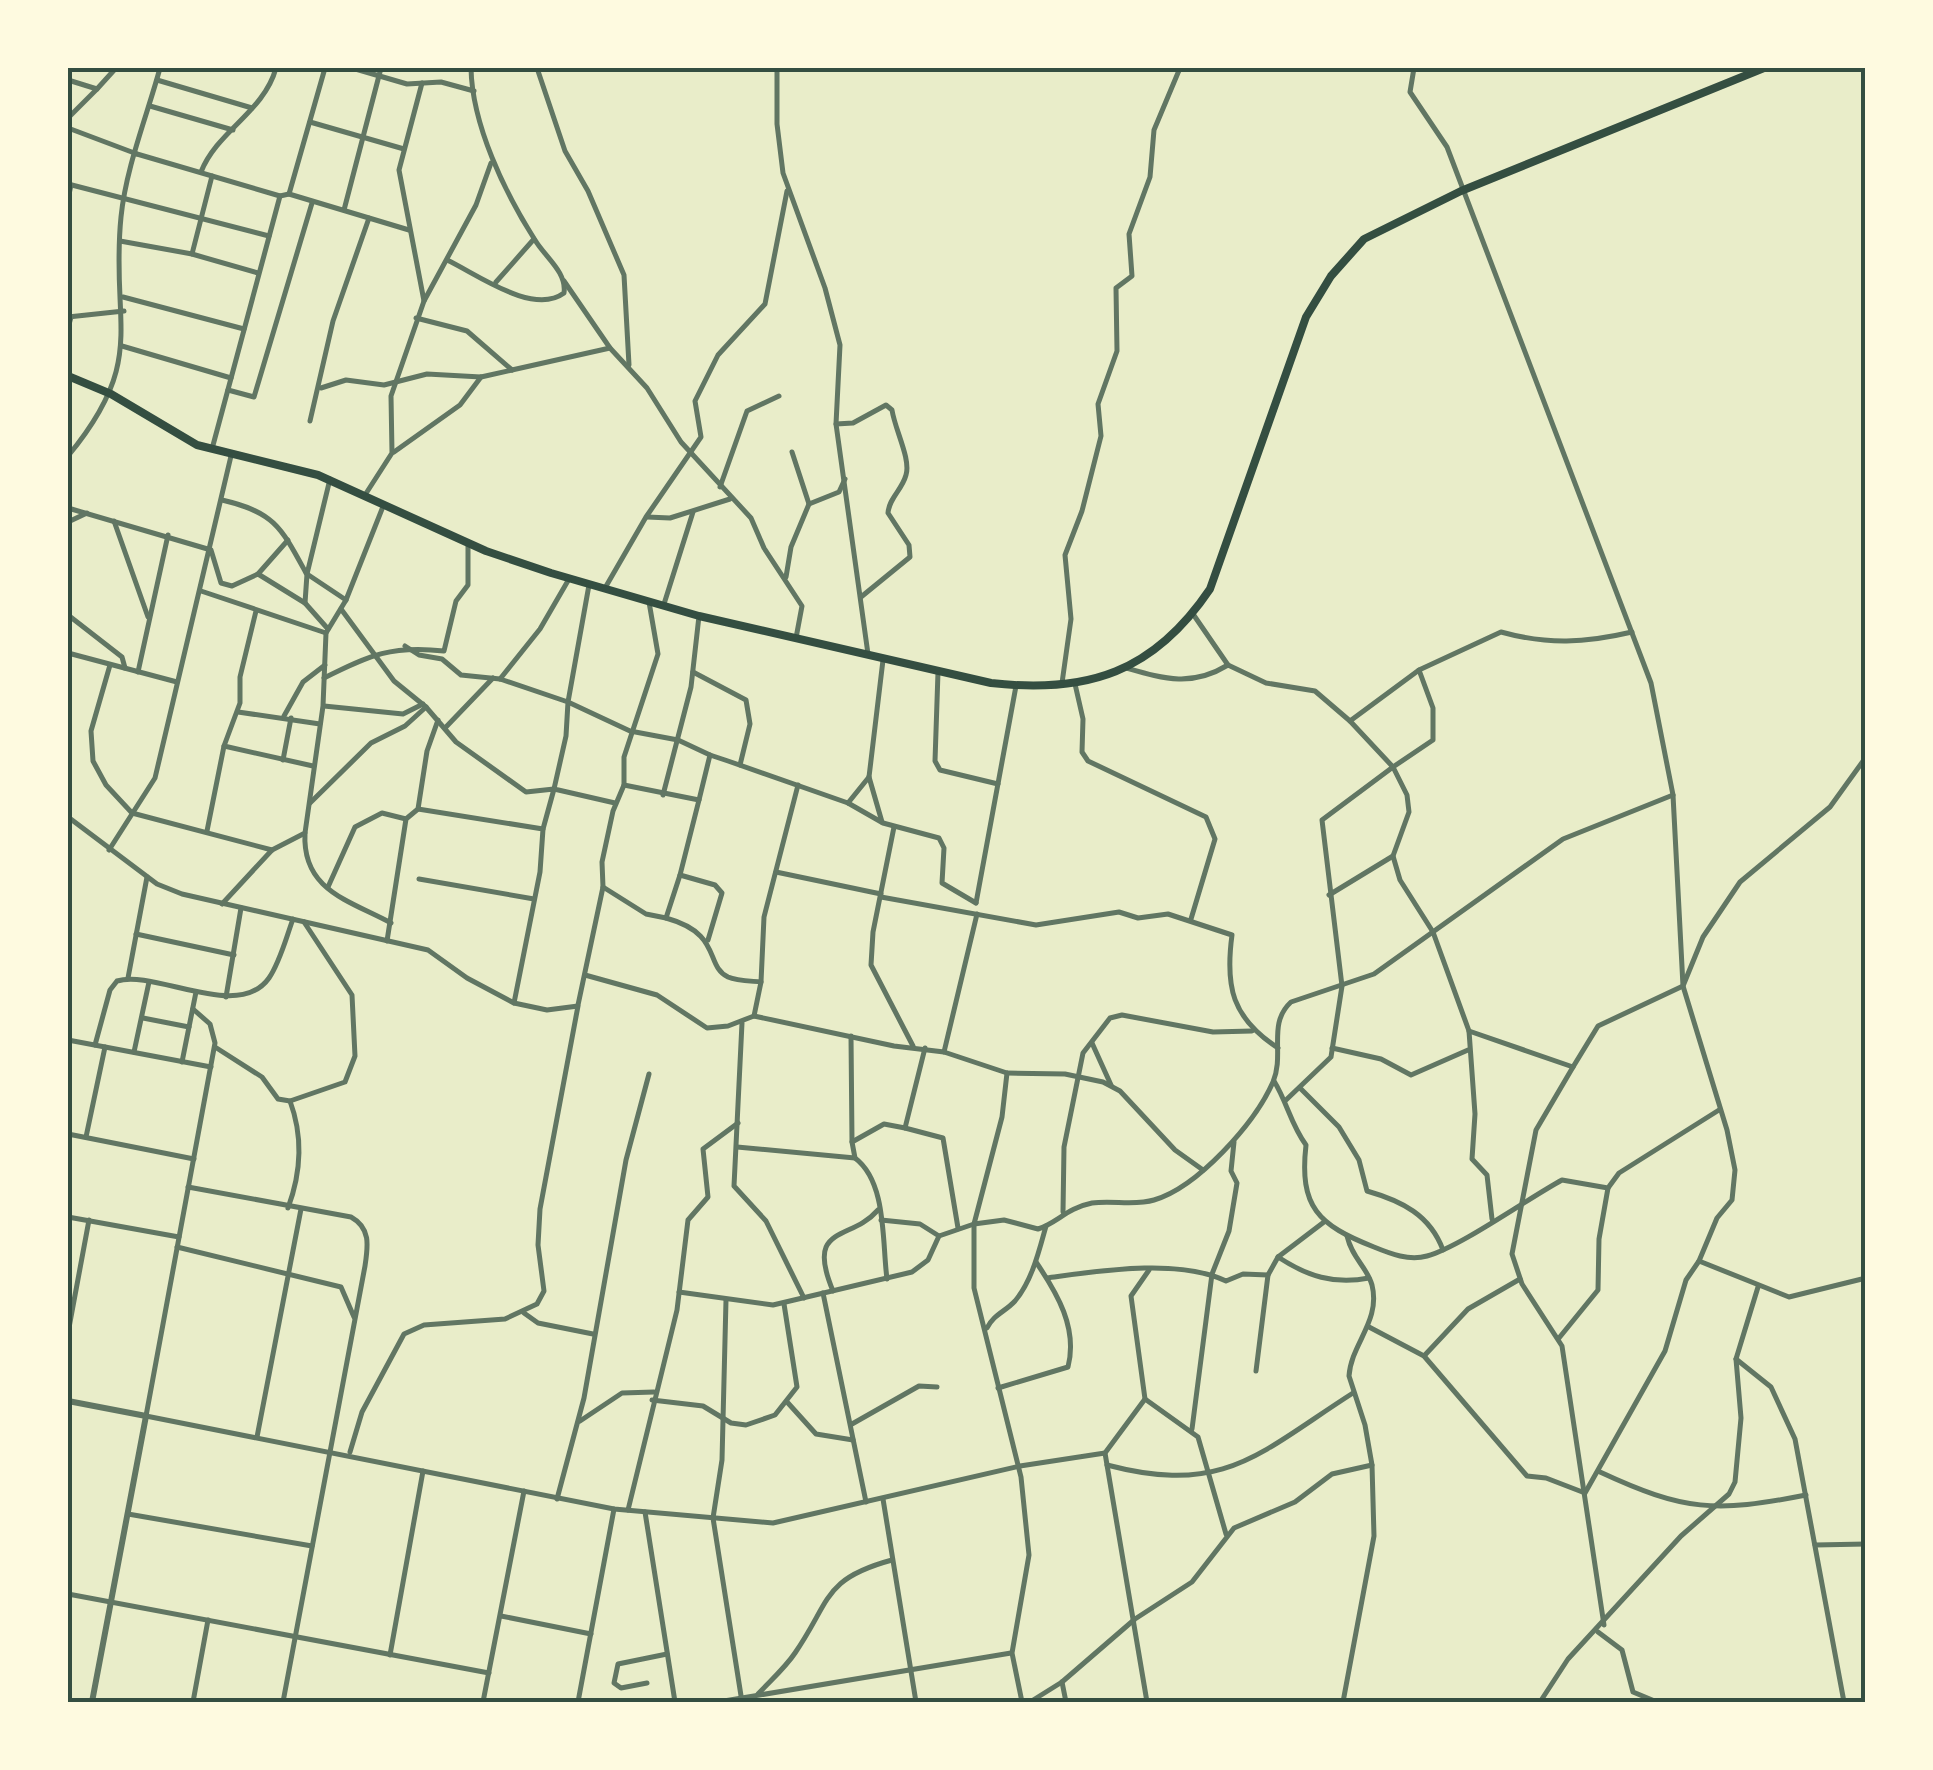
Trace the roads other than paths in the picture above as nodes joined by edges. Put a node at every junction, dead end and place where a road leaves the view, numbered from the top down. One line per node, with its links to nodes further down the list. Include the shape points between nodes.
1 (116, 68): 17 (street)
2 (160, 68): 15 (street)
3 (276, 68): 20 (street)
4 (325, 68): 22 (street)
5 (352, 68): 13 (street)
6 (381, 68): 13 (street)
7 (471, 68): 18 (street)
8 (537, 68): 60 (street, via 564,151 624,275)
9 (776, 68): 32 (street)
10 (1180, 68): 136 (street, via 1154,130 1150,177 1128,234 1132,276 1116,288 1117,351 1098,404 1101,436 1065,555 1071,619)
11 (1414, 68): 33 (street, via 1410,92 1440,132)
12 (1764, 68): 33 (main road)
13 (378, 76): 16 (street); 25 (street)
14 (68, 80): 17 (street)
15 (156, 80): 19 (street); 20 (street)
16 (422, 83): 18 (street); 26 (street)
17 (97, 89): 21 (street)
18 (474, 91): 28 (street)
19 (150, 106): 24 (street); 27 (street)
20 (252, 108): 24 (street)
21 (68, 118)
22 (310, 122): 25 (street); 34 (street)
23 (68, 128): 27 (street)
24 (234, 130): 29 (street, via 209,152)
25 (362, 138): 26 (street); 39 (street)
26 (405, 149): 42 (street, via 399,183)
27 (136, 154): 29 (street); 37 (street)
28 (492, 160): 44 (street); 47 (street)
29 (201, 172): 30 (street)
30 (212, 176): 35 (street); 40 (street)
31 (69, 184): 36 (street); 37 (street)
32 (787, 188): 71 (street, via 834,316 840,345); 75 (street, via 765,304 710,370 695,401 702,430)
33 (1461, 191): 110 (main road, via 1364,240 1318,295 1226,550); 115 (street)
34 (289, 194): 35 (street); 38 (street)
35 (280, 196): 43 (street)
36 (68, 198)
37 (124, 199): 40 (street); 45 (street)
38 (312, 203): 39 (street); 67 (street, via 254,397)
39 (344, 210): 41 (street)
40 (200, 218): 43 (street); 46 (street)
41 (369, 218): 42 (street); 66 (street, via 333,321)
42 (408, 230): 52 (street)
43 (269, 236): 48 (street)
44 (534, 239): 49 (street); 50 (street)
45 (120, 241): 46 (street); 51 (street)
46 (192, 254): 48 (street)
47 (447, 260): 50 (street); 52 (street)
48 (259, 274): 57 (street)
49 (564, 281): 50 (street, via 560,296 540,302); 59 (street)
50 (495, 282)
51 (123, 297): 53 (street); 57 (street)
52 (424, 301): 55 (street)
53 (124, 311): 54 (street); 58 (street)
54 (69, 317): 56 (street)
55 (416, 318): 61 (street, via 467,331); 65 (street)
56 (68, 328)
57 (244, 329): 64 (street)
58 (122, 346): 64 (street); 68 (street)
59 (610, 348): 60 (street); 61 (street)
60 (629, 365): 75 (street)
61 (512, 370): 63 (street)
62 (68, 376): 68 (main road)
63 (481, 377): 65 (street); 74 (street, via 460,406)
64 (231, 378): 67 (street)
65 (396, 380): 66 (street, via 370,386 346,380); 74 (street, via 389,414)
66 (322, 388): 70 (street)
67 (228, 390): 72 (street)
68 (111, 394): 72 (main road); 76 (street)
69 (779, 396): 80 (street, via 747,411)
70 (310, 421)
71 (836, 424): 78 (street); 103 (street, via 853,424 886,404 906,449 907,474 888,513 910,556)
72 (212, 450): 77 (main road)
73 (792, 452): 85 (street)
74 (392, 453): 81 (street)
75 (692, 455): 80 (street); 89 (street)
76 (68, 456)
77 (231, 456): 79 (main road); 83 (street)
78 (846, 476): 85 (street, via 839,492); 103 (street)
79 (330, 479): 81 (main road); 97 (street)
80 (720, 488): 82 (street)
81 (365, 496): 84 (main road)
82 (730, 499): 87 (street); 98 (street, via 750,518)
83 (222, 500): 93 (street, via 261,509); 95 (street)
84 (384, 504): 94 (main road); 104 (street)
85 (809, 504): 98 (street)
86 (68, 508): 88 (street)
87 (693, 512): 89 (street); 107 (street)
88 (87, 513): 90 (street); 91 (street)
89 (646, 517): 101 (street)
90 (114, 520): 92 (street); 113 (street)
91 (68, 522)
92 (168, 535): 95 (street); 113 (street)
93 (288, 540): 96 (street); 97 (street)
94 (468, 542): 99 (main road); 117 (street, via 468,585 456,601 444,650)
95 (211, 550): 96 (street, via 223,585); 102 (street)
96 (258, 574): 106 (street)
97 (307, 575): 104 (street); 106 (street)
98 (786, 577): 116 (street, via 804,611)
99 (569, 579): 100 (main road); 132 (street, via 540,629)
100 (590, 586): 101 (main road); 137 (street)
101 (604, 590): 105 (main road)
102 (201, 591): 109 (street); 133 (street)
103 (861, 597): 120 (street)
104 (346, 600): 108 (street)
105 (650, 602): 107 (main road); 146 (street, via 658,654)
106 (306, 604): 114 (street)
107 (663, 606): 112 (main road)
108 (341, 609): 114 (street); 119 (street)
109 (256, 612): 114 (street); 140 (street)
110 (1193, 614): 124 (street); 126 (main road, via 1158,649)
111 (68, 615): 125 (street, via 122,656)
112 (699, 616): 116 (main road); 129 (street)
113 (149, 620): 128 (street)
114 (327, 631): 123 (street)
115 (1632, 632): 127 (street, via 1539,643 1501,632); 161 (street, via 1651,683)
116 (796, 638): 120 (main road)
117 (405, 646): 119 (street); 132 (street, via 442,660 460,676)
118 (68, 653): 122 (street)
119 (372, 654): 131 (street); 139 (street)
120 (868, 654): 121 (main road)
121 (884, 658): 130 (main road); 155 (street)
122 (110, 664): 125 (street); 167 (street, via 91,748 106,785)
123 (325, 665): 131 (street); 141 (street, via 303,682)
124 (1228, 665): 126 (street, via 1204,680 1168,680); 143 (street, via 1266,683 1315,690)
125 (125, 668): 128 (street)
126 (1126, 668): 134 (main road)
127 (1419, 670): 143 (street); 154 (street, via 1433,708 1432,740)
128 (138, 672): 133 (street)
129 (693, 672): 147 (street); 152 (street, via 746,700 750,724)
130 (938, 672): 135 (main road); 156 (street, via 935,761 940,770)
131 (324, 678): 138 (street)
132 (496, 679): 137 (street); 145 (street)
133 (177, 682): 167 (street, via 154,778)
134 (1075, 684): 136 (main road); 193 (street, via 1088,761 1206,816 1212,827 1215,840)
135 (1016, 686): 136 (main road); 156 (street)
136 (1062, 686)
137 (568, 702): 146 (street); 159 (street)
138 (323, 706): 139 (street, via 403,714); 144 (street)
139 (424, 706): 142 (street); 165 (street, via 406,726 371,744)
140 (238, 712): 141 (street); 148 (street)
141 (287, 717): 144 (street); 151 (street)
142 (438, 720): 145 (street); 166 (street)
143 (1350, 721): 154 (street)
144 (320, 724): 153 (street)
145 (445, 728): 159 (street, via 526,792)
146 (630, 730): 147 (street); 157 (street)
147 (678, 740): 149 (street); 160 (street)
148 (224, 746): 151 (street); 173 (street)
149 (710, 755): 152 (street); 162 (street)
150 (1866, 757): 206 (street, via 1830,807 1740,882 1704,936)
151 (284, 760): 153 (street)
152 (740, 765): 158 (street)
153 (313, 766): 165 (street)
154 (1393, 767): 177 (street, via 1409,812); 185 (street, via 1322,820)
155 (869, 777): 164 (street); 170 (street)
156 (998, 784): 187 (street)
157 (624, 785): 160 (street); 163 (street)
158 (798, 785): 164 (street); 178 (street)
159 (554, 790): 163 (street); 172 (street)
160 (663, 795): 162 (street)
161 (1673, 795): 196 (street, via 1563,838); 206 (street)
162 (698, 800): 179 (street)
163 (615, 803): 182 (street)
164 (848, 803): 170 (street)
165 (308, 804): 174 (street)
166 (418, 809): 169 (street); 172 (street)
167 (132, 813): 173 (street); 175 (street)
168 (68, 817): 175 (street)
169 (406, 819): 183 (street, via 382,813 355,827); 195 (street)
170 (882, 823): 171 (street)
171 (894, 827): 184 (street); 187 (street, via 939,838 942,883)
172 (544, 829): 186 (street)
173 (207, 831): 176 (street)
174 (305, 833): 176 (street); 183 (street, via 308,869)
175 (109, 850): 180 (street)
176 (272, 850): 188 (street)
177 (1393, 856): 185 (street); 196 (street)
178 (776, 872): 184 (street); 204 (street, via 762,930)
179 (680, 875): 191 (street); 198 (street, via 715,884 722,894)
180 (146, 877): 188 (street); 197 (street)
181 (419, 879): 186 (street)
182 (603, 887): 191 (street, via 646,914); 201 (street)
183 (328, 888): 195 (street)
184 (881, 895): 190 (street); 222 (street, via 871,965)
185 (1329, 895): 205 (street)
186 (534, 899): 209 (street)
187 (976, 903): 190 (street)
188 (222, 904): 189 (street)
189 (242, 908): 192 (street); 200 (street)
190 (977, 913): 193 (street, via 1036,926 1119,912); 230 (street)
191 (666, 918): 198 (street, via 690,924)
192 (294, 919): 194 (street); 208 (street, via 268,980)
193 (1192, 919): 217 (street, via 1232,935 1227,972)
194 (304, 922): 199 (street); 240 (street, via 352,995 355,1056 351,1074 338,1087)
195 (391, 923): 199 (street)
196 (1433, 932): 205 (street, via 1374,974); 216 (street)
197 (136, 934): 200 (street); 202 (street)
198 (708, 940): 204 (street, via 729,978)
199 (388, 941): 209 (street, via 428,950)
200 (234, 955): 208 (street)
201 (585, 975): 210 (street); 214 (street, via 657,995 707,1028)
202 (128, 978): 203 (street); 221 (street, via 110,990)
203 (149, 981): 207 (street); 213 (street)
204 (761, 982): 212 (street)
205 (1342, 986): 226 (street, via 1306,994 1280,1012); 227 (street)
206 (1684, 986): 233 (street, via 1598,1026); 242 (street)
207 (196, 992): 208 (street); 211 (street)
208 (226, 996)
209 (514, 1003): 210 (street, via 547,1010)
210 (578, 1006): 292 (street, via 540,1209 544,1292)
211 (192, 1009): 215 (street); 224 (street, via 213,1028)
212 (754, 1016): 214 (street); 218 (street)
213 (142, 1018): 215 (street); 229 (street)
214 (742, 1022): 243 (street)
215 (189, 1027): 231 (street)
216 (1469, 1030): 228 (street); 233 (street)
217 (1252, 1031): 220 (street, via 1213,1032 1122,1015 1110,1018); 226 (street)
218 (851, 1036): 222 (street); 248 (street)
219 (68, 1040): 221 (street)
220 (1092, 1044): 236 (street); 238 (street)
221 (94, 1045): 223 (street)
222 (912, 1046): 225 (street)
223 (106, 1047): 229 (street); 246 (street)
224 (215, 1047): 232 (street); 240 (street, via 262,1077 274,1097)
225 (925, 1048): 230 (street); 244 (street)
226 (1278, 1048): 237 (street)
227 (1332, 1048): 228 (street, via 1382,1059 1411,1075); 239 (street, via 1324,1068)
228 (1468, 1050): 261 (street, via 1476,1114 1472,1159 1487,1175)
229 (134, 1052): 231 (street)
230 (944, 1052): 234 (street)
231 (182, 1062): 232 (street)
232 (211, 1067): 251 (street)
233 (1573, 1067): 255 (street, via 1536,1130)
234 (1007, 1073): 236 (street); 265 (street)
235 (649, 1074): 297 (street)
236 (1078, 1076): 238 (street); 259 (street, via 1064,1147)
237 (1274, 1081): 241 (street); 247 (street)
238 (1111, 1084): 252 (street)
239 (1300, 1088): 241 (street); 272 (street, via 1339,1127 1368,1192 1400,1201 1428,1222)
240 (290, 1100): 256 (street, via 299,1146 298,1183)
241 (1286, 1100): 264 (street, via 1292,1126 1306,1145 1302,1177)
242 (1719, 1110): 254 (street, via 1618,1173); 274 (street, via 1735,1183)
243 (738, 1123): 249 (street); 287 (street, via 703,1149 708,1196 688,1220)
244 (905, 1128): 248 (street, via 884,1124); 267 (street, via 943,1138)
245 (68, 1134): 246 (street)
246 (86, 1138): 251 (street)
247 (1235, 1139): 252 (street); 278 (street, via 1230,1231)
248 (852, 1142): 250 (street)
249 (737, 1147): 250 (street); 289 (street, via 734,1186 766,1221)
250 (855, 1158): 258 (street, via 866,1166)
251 (194, 1159): 253 (street)
252 (1203, 1170): 259 (street, via 1153,1201 1091,1203)
253 (188, 1188): 256 (street); 270 (street)
254 (1608, 1188): 255 (street, via 1562,1180); 298 (street, via 1598,1290)
255 (1522, 1202): 261 (street); 284 (street, via 1512,1254)
256 (288, 1208): 257 (street)
257 (300, 1209): 277 (street); 293 (street, via 362,1223 367,1234)
258 (878, 1209): 263 (street); 286 (street, via 830,1240 824,1271)
259 (1063, 1212): 266 (street)
260 (68, 1216): 262 (street)
261 (1492, 1219): 272 (street)
262 (89, 1220): 270 (street); 296 (street)
263 (879, 1220): 268 (street, via 920,1224); 283 (street)
264 (1324, 1222): 269 (street); 273 (street)
265 (974, 1224): 266 (street); 267 (street); 295 (street, via 974,1288)
266 (1046, 1226): 275 (street)
267 (958, 1228): 268 (street)
268 (939, 1236): 283 (street, via 920,1268)
269 (1347, 1236): 272 (street, via 1415,1258); 281 (street)
270 (179, 1237): 271 (street)
271 (178, 1247): 277 (street); 309 (street)
272 (1443, 1250)
273 (1278, 1257): 279 (street); 281 (street, via 1316,1276)
274 (1700, 1261): 285 (street); 323 (street, via 1686,1280 1652,1380)
275 (1036, 1262): 280 (street); 295 (street, via 1014,1303 993,1316)
276 (1149, 1270): 278 (street); 280 (street); 306 (street, via 1131,1296)
277 (288, 1272): 293 (street, via 342,1287); 314 (street)
278 (1212, 1274): 279 (street, via 1226,1281); 313 (street)
279 (1268, 1274): 301 (street)
280 (1047, 1278): 303 (street, via 1068,1323 1068,1367)
281 (1369, 1278): 294 (street)
282 (1866, 1278): 285 (street, via 1789,1297)
283 (887, 1279): 286 (street)
284 (1520, 1279): 298 (street); 299 (street, via 1468,1308)
285 (1758, 1287): 300 (street)
286 (833, 1291): 288 (street)
287 (679, 1292): 290 (street); 305 (street)
288 (823, 1294): 289 (street); 312 (street)
289 (804, 1298): 291 (street)
290 (726, 1300): 291 (street); 310 (street)
291 (784, 1304): 308 (street, via 798,1387)
292 (524, 1313): 297 (street, via 538,1323); 317 (street, via 424,1325 404,1334 362,1412)
293 (354, 1320): 316 (street)
294 (1369, 1327): 299 (street); 304 (street, via 1350,1368)
295 (986, 1330): 303 (street)
296 (68, 1333)
297 (593, 1334): 311 (street)
298 (1560, 1338): 326 (street)
299 (1424, 1356): 326 (street, via 1528,1476)
300 (1736, 1359): 327 (street, via 1771,1387 1784,1410); 332 (street, via 1735,1482)
301 (1256, 1371)
302 (938, 1387): 312 (street, via 919,1386)
303 (998, 1388): 320 (street)
304 (1353, 1393): 321 (street); 324 (street)
305 (653, 1396): 310 (street, via 703,1406); 311 (street, via 622,1393); 333 (street)
306 (1145, 1398): 313 (street); 318 (street)
307 (68, 1401): 309 (street)
308 (788, 1403): 310 (street, via 755,1424); 315 (street, via 816,1434)
309 (146, 1416): 314 (street); 335 (street)
310 (724, 1418): 336 (street)
311 (578, 1424): 328 (street)
312 (852, 1424): 315 (street)
313 (1192, 1429): 324 (street)
314 (258, 1437): 316 (street)
315 (854, 1440): 330 (street)
316 (331, 1451): 317 (street); 340 (street)
317 (350, 1454): 322 (street)
318 (1105, 1454): 319 (street); 320 (street)
319 (1107, 1465): 324 (street, via 1164,1478); 345 (street)
320 (1020, 1466): 329 (street); 351 (street, via 1028,1554)
321 (1372, 1466): 337 (street, via 1332,1474 1295,1502); 372 (street, via 1374,1536)
322 (423, 1471): 325 (street); 353 (street)
323 (1600, 1472): 326 (street); 332 (street)
324 (1212, 1475): 337 (street)
325 (524, 1491): 328 (street); 344 (street)
326 (1585, 1492): 347 (street)
327 (1806, 1494): 332 (street); 338 (street)
328 (556, 1499): 331 (street)
329 (882, 1499): 330 (street); 341 (street)
330 (866, 1502): 336 (street, via 788,1522)
331 (614, 1509): 333 (street); 349 (street)
332 (1708, 1509): 347 (street)
333 (628, 1510): 334 (street)
334 (646, 1512): 336 (street); 352 (street)
335 (128, 1514): 340 (street); 343 (street)
336 (713, 1518): 359 (street)
337 (1226, 1534): 345 (street, via 1192,1582)
338 (1816, 1544): 339 (street); 375 (street)
339 (1866, 1544)
340 (313, 1546): 350 (street)
341 (892, 1560): 354 (street); 358 (street, via 846,1576 796,1652)
342 (68, 1594): 343 (street)
343 (111, 1602): 346 (street); 360 (street)
344 (500, 1616): 349 (street); 355 (street)
345 (1135, 1619): 356 (street); 371 (street)
346 (208, 1620): 350 (street); 361 (street)
347 (1604, 1625): 348 (street)
348 (1598, 1632): 373 (street, via 1568,1660); 374 (street, via 1622,1650 1633,1692)
349 (591, 1634): 364 (street)
350 (296, 1637): 353 (street); 362 (street)
351 (1012, 1653): 354 (street); 368 (street)
352 (667, 1654): 357 (street, via 618,1664 618,1686); 365 (street)
353 (390, 1655): 355 (street)
354 (909, 1670): 358 (street); 367 (street)
355 (489, 1673): 363 (street)
356 (1062, 1682): 369 (street); 370 (street)
357 (647, 1684)
358 (756, 1696): 359 (street)
359 (742, 1701): 366 (street)
360 (92, 1702)
361 (192, 1702)
362 (283, 1702)
363 (483, 1702)
364 (578, 1702)
365 (675, 1702)
366 (718, 1702)
367 (916, 1702)
368 (1022, 1702)
369 (1030, 1702)
370 (1066, 1702)
371 (1147, 1702)
372 (1343, 1702)
373 (1540, 1702)
374 (1657, 1702)
375 (1841, 1702)

